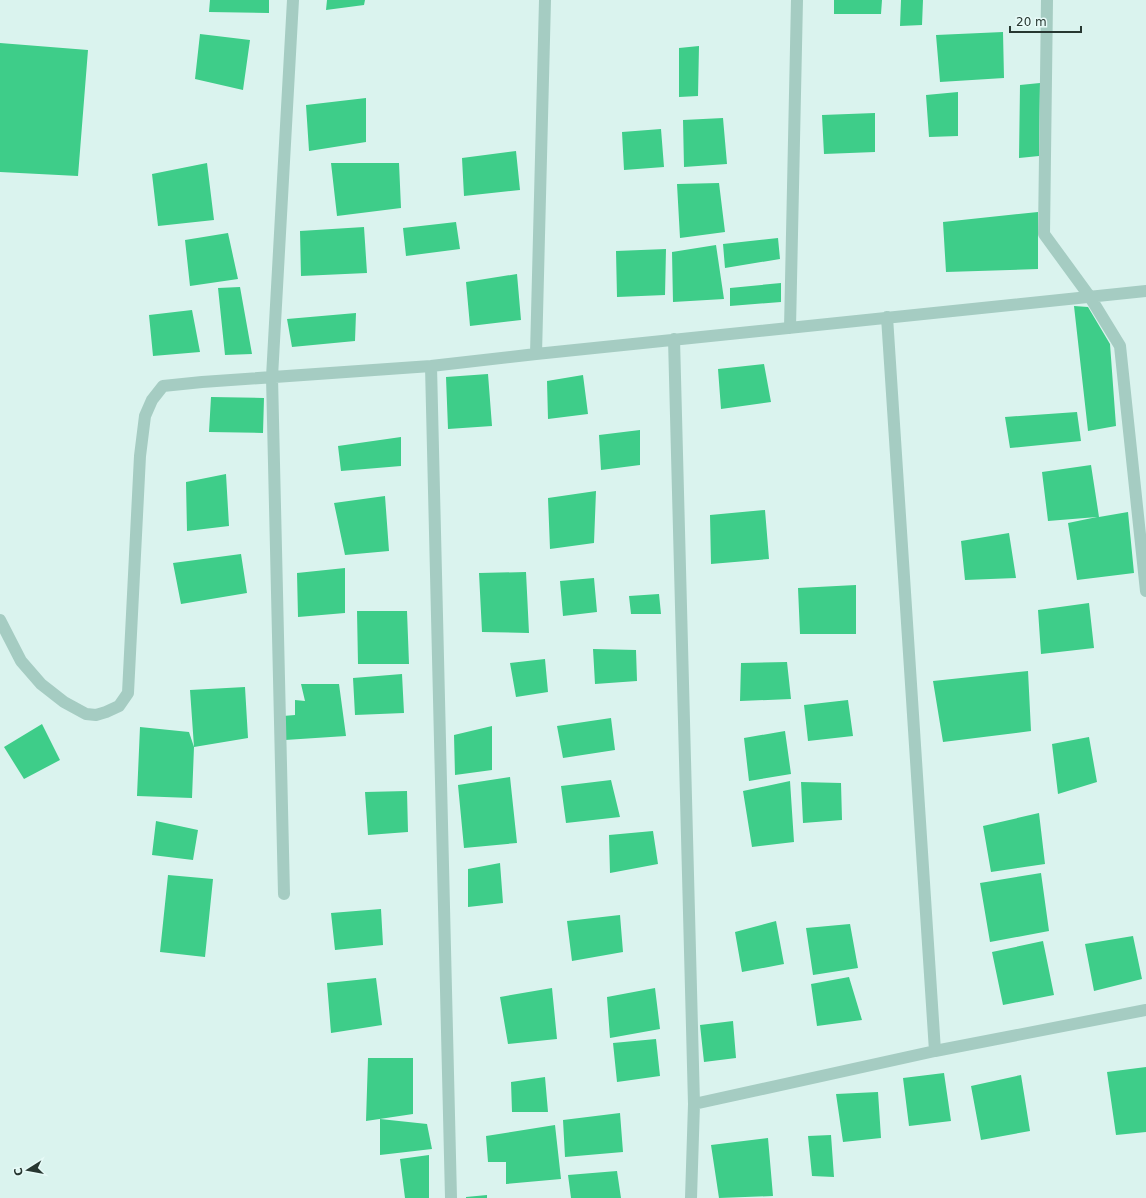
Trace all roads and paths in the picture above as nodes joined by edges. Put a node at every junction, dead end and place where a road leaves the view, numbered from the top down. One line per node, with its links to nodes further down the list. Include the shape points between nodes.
1 (294, 0): 12 (street)
2 (545, 0): 10 (street)
3 (797, 0): 8 (street)
4 (1047, 0): 6 (street, via 1044,234)
5 (1146, 291): 6 (street)
6 (1090, 297): 7 (street); 13 (street, via 1120,346)
7 (887, 318): 8 (street); 17 (street)
8 (790, 328): 9 (street)
9 (674, 339): 10 (street); 18 (street)
10 (536, 354): 11 (street)
11 (431, 366): 12 (street); 19 (street)
12 (272, 377): 14 (street, via 163,386 152,400 145,416 140,456 128,693 119,706 96,715 86,714 64,702 41,684 20,661); 15 (street)
13 (1146, 591)
14 (0, 620)
15 (284, 894)
16 (1146, 1010): 17 (street)
17 (935, 1051): 18 (street)
18 (694, 1104): 20 (street)
19 (451, 1198)
20 (691, 1198)

